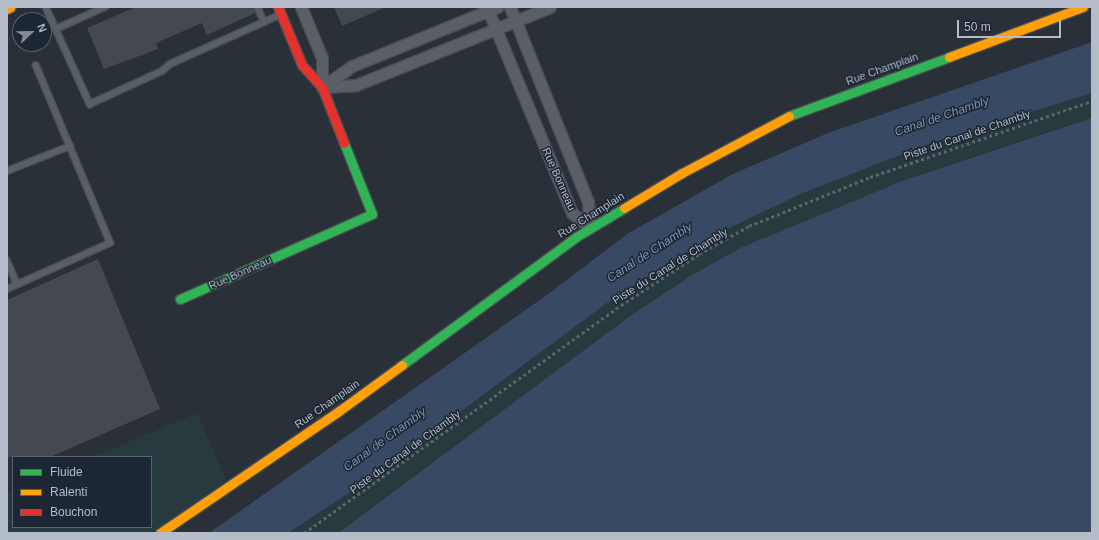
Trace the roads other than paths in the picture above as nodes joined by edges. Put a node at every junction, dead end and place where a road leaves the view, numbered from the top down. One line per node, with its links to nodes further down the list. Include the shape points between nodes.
1 (10, 7): 9 (street)
2 (46, 7): 14 (lane)
3 (105, 7): 14 (lane)
4 (258, 7): 13 (lane)
5 (301, 7): 19 (street, Rue Bonneau, via 322,58)
6 (510, 7): 12 (street, Rue Bonneau)
7 (550, 7): 12 (street)
8 (1083, 7): 22 (street, Rue Champlain, via 781,119 682,173)
9 (7, 9)
10 (493, 9): 15 (street, Rue Bonneau); 16 (street, Rue Bonneau)
11 (279, 11): 13 (lane); 19 (street, Rue Bonneau, via 302,65)
12 (515, 20): 15 (street); 22 (street, Rue Bonneau, via 588,202)
13 (264, 22): 14 (lane, via 170,64 162,71 90,104)
14 (56, 30)
15 (496, 30): 17 (street); 22 (street, Rue Bonneau, via 572,212)
16 (415, 41): 17 (street); 19 (street, Rue Bonneau, via 352,66)
17 (423, 58): 19 (street, via 356,85)
18 (36, 66): 20 (lane)
19 (322, 87): 26 (street, Rue Bonneau, via 372,214)
20 (70, 146): 21 (lane); 24 (lane, via 110,243)
21 (7, 171)
22 (590, 228): 27 (street, Rue Champlain, via 339,411)
23 (7, 260): 24 (lane)
24 (17, 284): 25 (lane)
25 (7, 289)
26 (180, 299)
27 (160, 533)

